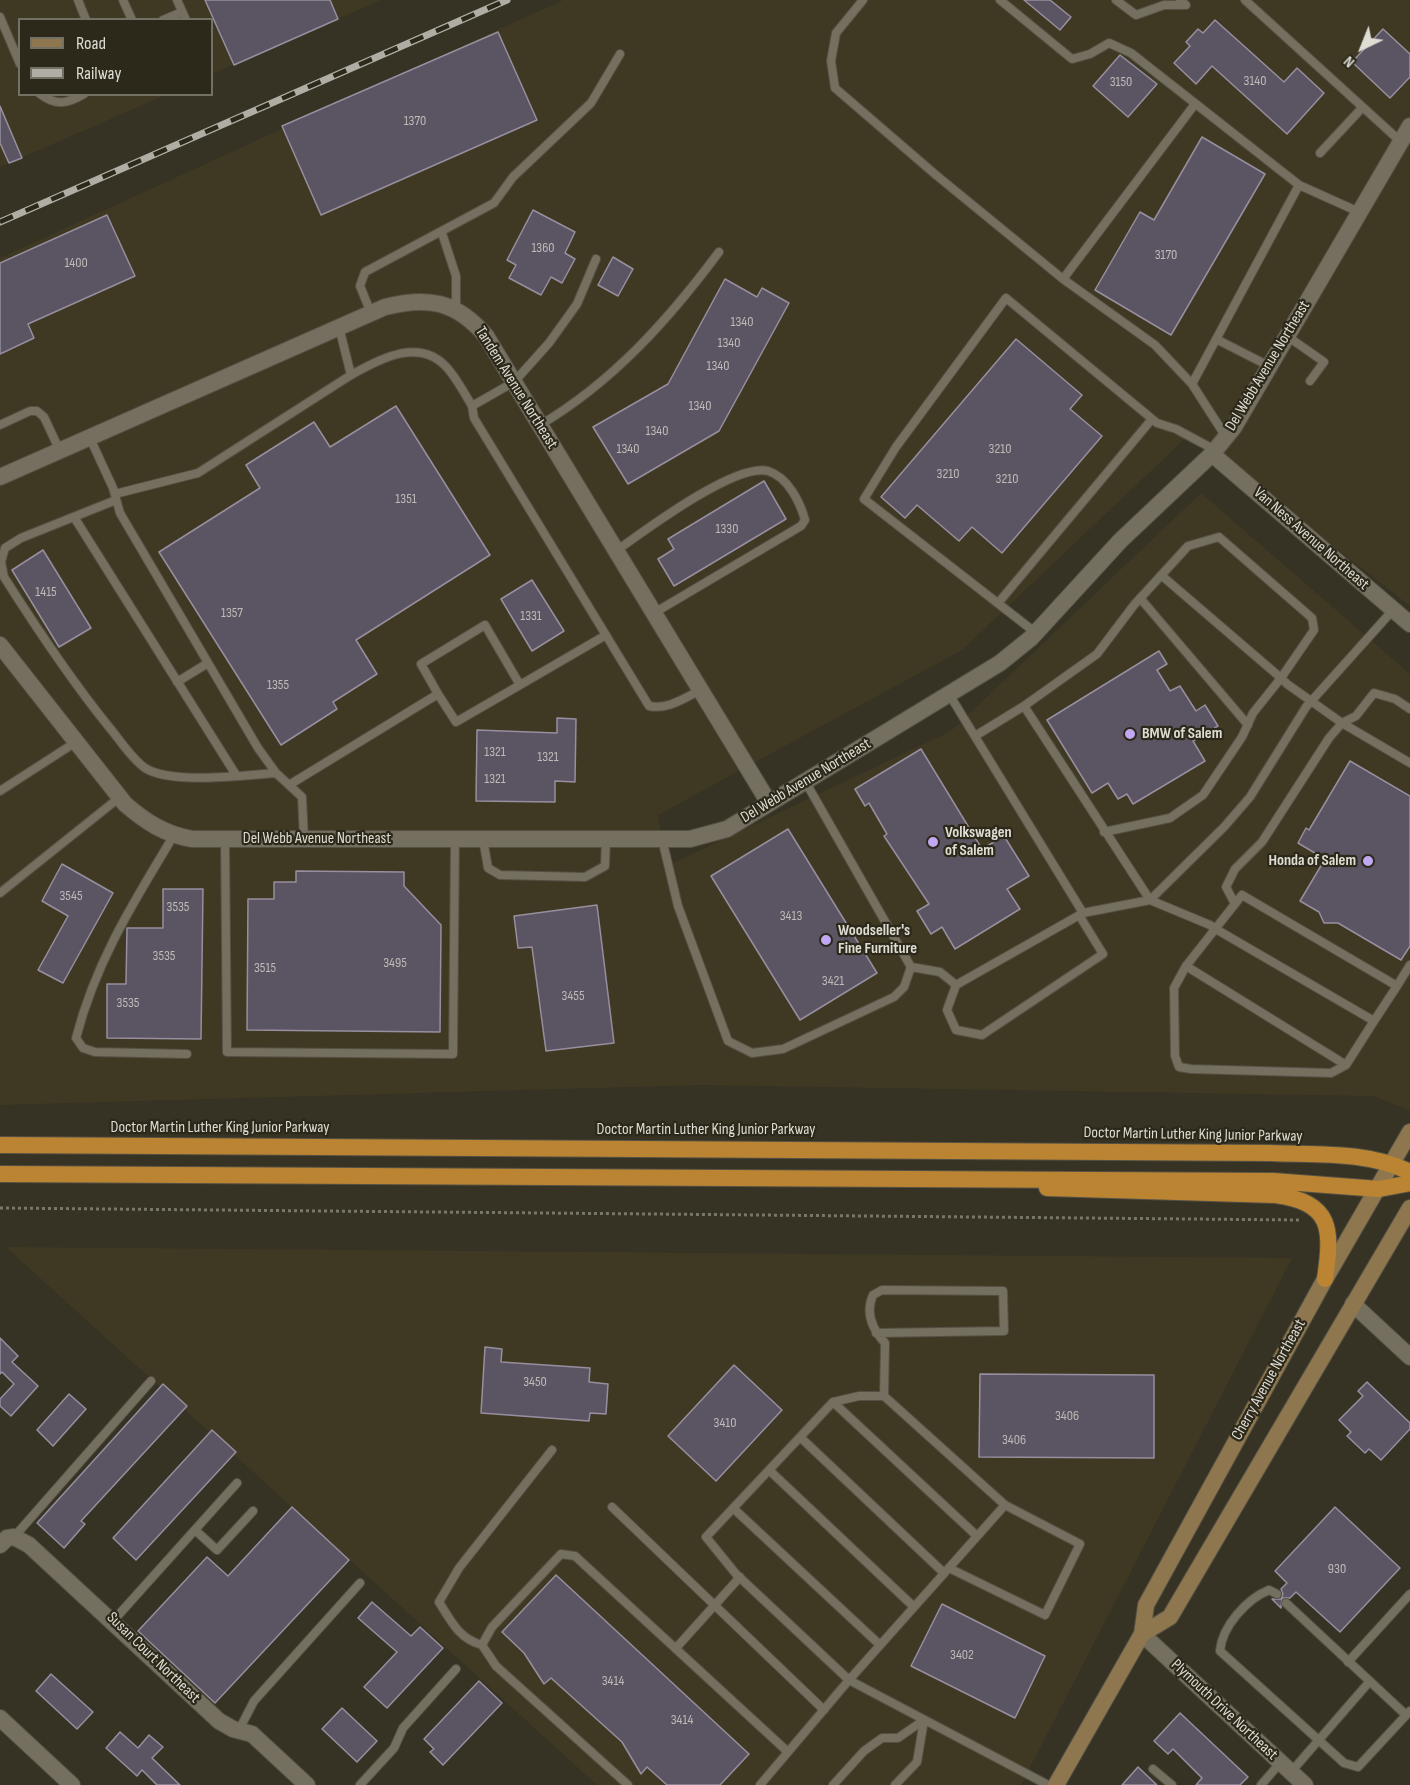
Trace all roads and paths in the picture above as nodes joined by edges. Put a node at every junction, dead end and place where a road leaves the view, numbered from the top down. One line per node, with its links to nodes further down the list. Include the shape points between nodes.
1 (78, 0): 12 (lane)
2 (123, 0): 13 (lane)
3 (177, 0): 10 (lane)
4 (863, 0): 28 (lane, via 836,33 831,61 835,88)
5 (1000, 0): 18 (lane, via 1072,59 1109,43 1131,53)
6 (1116, 0): 9 (lane, via 1136,15)
7 (1196, 0): 9 (lane)
8 (1245, 0): 19 (lane)
9 (1183, 3)
10 (184, 16)
11 (0, 17): 15 (lane)
12 (85, 18)
13 (131, 18)
14 (620, 54): 25 (lane, via 591,103 513,177 494,203)
15 (18, 59)
16 (44, 96): 17 (lane, via 60,104)
17 (81, 96)
18 (1195, 104): 23 (lane); 28 (lane)
19 (1362, 108): 21 (lane); 22 (lane)
20 (1410, 126): 21 (street, Del Webb Avenue Northeast)
21 (1400, 141): 24 (street, Del Webb Avenue Northeast)
22 (1320, 153)
23 (1299, 185): 24 (lane); 33 (lane)
24 (1359, 212): 32 (street, Del Webb Avenue Northeast)
25 (442, 232): 29 (lane, via 456,276); 30 (lane, via 365,272 360,286)
26 (719, 252): 42 (lane, via 659,327 627,358 575,405)
27 (596, 259): 37 (lane, via 577,304)
28 (1063, 279): 38 (lane, via 1155,345)
29 (456, 310): 30 (street, Tandem Avenue Northeast, via 427,300 407,301); 37 (street, Tandem Avenue Northeast, via 486,336)
30 (371, 313): 31 (street, Tandem Avenue Northeast)
31 (339, 327): 35 (lane); 43 (street, Tandem Avenue Northeast)
32 (1287, 336): 34 (street, Del Webb Avenue Northeast); 36 (lane, via 1324,362)
33 (1216, 339): 34 (lane); 38 (lane)
34 (1269, 366): 44 (street, Del Webb Avenue Northeast)
35 (351, 375): 39 (lane, via 402,352 429,353 448,368); 48 (lane, via 198,473)
36 (1310, 381)
37 (514, 382): 39 (lane); 42 (street, Tandem Avenue Northeast)
38 (1192, 384): 44 (lane)
39 (472, 406): 58 (lane, via 474,418)
40 (1152, 419): 46 (lane); 53 (lane); 53 (lane, via 1006,298 947,375 864,499)
41 (0, 425): 45 (lane, via 37,411 44,417)
42 (540, 425): 50 (street, Tandem Avenue Northeast)
43 (88, 436): 45 (street, Tandem Avenue Northeast); 48 (lane)
44 (1226, 436): 46 (street, Del Webb Avenue Northeast)
45 (59, 449): 47 (street, Tandem Avenue Northeast)
46 (1213, 452): 54 (street, Van Ness Avenue Northeast); 57 (street, Del Webb Avenue Northeast, via 1120,542)
47 (0, 477)
48 (116, 497): 49 (lane); 60 (lane, via 120,513)
49 (74, 517): 62 (lane); 76 (lane, via 21,538 5,548 1,562 4,577 49,649 146,768 218,778)
50 (616, 550): 55 (street, Tandem Avenue Northeast); 55 (lane, via 693,499 750,471 776,474 793,492 805,520 801,526)
51 (1161, 575): 52 (lane); 61 (lane); 61 (lane, via 1188,546 1219,537 1312,618 1314,630)
52 (1140, 598): 68 (lane, via 1097,654); 71 (lane)
53 (999, 602): 57 (lane)
54 (1393, 610): 56 (street, Van Ness Avenue Northeast); 67 (lane)
55 (654, 613): 64 (street, Tandem Avenue Northeast)
56 (1410, 624)
57 (1036, 633): 66 (street, Del Webb Avenue Northeast, via 1000,663)
58 (606, 635): 63 (lane); 64 (lane, via 649,706 671,705)
59 (0, 645): 73 (street, Del Webb Avenue Northeast)
60 (208, 663): 62 (lane); 75 (lane)
61 (1281, 678): 67 (lane); 71 (lane)
62 (177, 682): 76 (lane)
63 (520, 685): 65 (lane, via 456,722); 65 (lane, via 485,625 421,663)
64 (700, 690): 81 (street, Tandem Avenue Northeast)
65 (438, 694): 78 (lane)
66 (949, 694): 72 (lane); 77 (street, Del Webb Avenue Northeast)
67 (1310, 702): 70 (lane); 91 (lane, via 1251,797)
68 (1024, 706): 72 (lane); 82 (lane)
69 (1410, 709): 70 (lane, via 1395,699 1374,693 1356,716)
70 (1342, 723): 74 (lane); 92 (lane, via 1262,842 1235,869 1226,887)
71 (1248, 725): 82 (lane, via 1203,795 1170,818)
72 (975, 736): 93 (lane)
73 (76, 742): 79 (lane); 80 (street, Del Webb Avenue Northeast)
74 (1410, 763)
75 (276, 773): 76 (lane); 78 (lane)
76 (236, 775)
77 (805, 781): 81 (street, Del Webb Avenue Northeast); 97 (lane)
78 (289, 785): 85 (lane, via 302,797)
79 (0, 791)
80 (120, 797): 83 (street, Del Webb Avenue Northeast, via 142,819); 90 (lane)
81 (769, 803): 89 (street, Del Webb Avenue Northeast, via 710,836)
82 (1104, 831): 91 (lane)
83 (174, 835): 84 (street, Del Webb Avenue Northeast); 101 (lane, via 106,952 86,999 76,1038 83,1048 95,1052)
84 (225, 839): 85 (street, Del Webb Avenue Northeast); 86 (lane, via 227,1052 453,1054)
85 (304, 839): 86 (street, Del Webb Avenue Northeast)
86 (455, 839): 87 (street, Del Webb Avenue Northeast)
87 (483, 839): 88 (street, Del Webb Avenue Northeast); 88 (lane, via 488,868 501,875 585,877 605,866)
88 (606, 839): 89 (street, Del Webb Avenue Northeast)
89 (662, 839): 97 (lane, via 678,906 728,1041 752,1053 783,1049 894,997 904,987)
90 (0, 893)
91 (1150, 900): 93 (lane); 94 (lane)
92 (1235, 904): 94 (lane); 99 (lane, via 1242,896)
93 (1081, 914): 98 (lane); 98 (lane, via 1103,954 982,1035 956,1030 947,1010)
94 (1214, 928): 96 (lane); 100 (lane)
95 (1410, 965): 99 (lane)
96 (1186, 966): 102 (lane); 102 (lane, via 1174,988 1175,1056 1179,1067 1330,1073)
97 (911, 967): 98 (lane, via 939,972)
98 (956, 985)
99 (1397, 986): 100 (lane)
100 (1374, 1021): 102 (lane)
101 (187, 1054)
102 (1346, 1065)
103 (1410, 1132): 105 (main road, Cherry Avenue Northeast)
104 (0, 1144): 105 (highway, Doctor Martin Luther King Junior Parkway, via 1270,1152 1358,1157)
105 (1393, 1164): 106 (highway, Doctor Martin Luther King Junior Parkway); 110 (main road, Cherry Avenue Northeast)
106 (1410, 1172)
107 (0, 1174): 108 (highway)
108 (947, 1178): 110 (highway, via 1273,1181); 114 (highway, via 1069,1190 1275,1195 1303,1200 1317,1210 1326,1225 1330,1243)
109 (1410, 1183): 110 (highway)
110 (1378, 1189): 114 (main road, Cherry Avenue Northeast)
111 (0, 1208): 113 (path, via 1250,1221)
112 (1410, 1208): 115 (main road, Cherry Avenue Northeast)
113 (1304, 1218)
114 (1325, 1280): 141 (main road, Cherry Avenue Northeast, via 1146,1605)
115 (1353, 1304): 117 (street); 141 (main road, Cherry Avenue Northeast, via 1170,1617)
116 (876, 1334): 116 (lane, via 869,1305 873,1295 882,1290 1004,1290 1004,1331); 119 (lane, via 885,1343)
117 (1410, 1357)
118 (151, 1382): 131 (lane)
119 (884, 1396): 120 (lane); 125 (lane)
120 (833, 1402): 121 (lane); 130 (lane)
121 (800, 1437): 123 (lane); 132 (lane)
122 (552, 1450): 142 (lane, via 472,1551 439,1602 457,1631)
123 (769, 1470): 127 (lane); 139 (lane)
124 (237, 1483): 129 (lane)
125 (1005, 1505): 130 (lane); 132 (lane, via 1080,1544 1045,1615)
126 (612, 1507): 138 (lane)
127 (733, 1508): 133 (lane, via 706,1537); 143 (lane)
128 (254, 1511): 129 (lane, via 217,1550)
129 (195, 1530): 140 (lane)
130 (977, 1536): 132 (lane)
131 (7, 1541): 140 (street, Susan Court Northeast, via 29,1545)
132 (947, 1570): 139 (lane)
133 (740, 1577): 138 (lane); 147 (lane)
134 (360, 1583): 153 (lane, via 254,1701)
135 (1277, 1594): 154 (lane, via 1269,1590 1258,1594 1229,1626 1220,1651)
136 (1410, 1594): 145 (lane)
137 (1286, 1603): 145 (lane)
138 (714, 1605): 144 (lane); 149 (lane)
139 (914, 1607): 143 (lane)
140 (113, 1621): 153 (street, Susan Court Northeast, via 219,1721)
141 (1142, 1634): 156 (street, Plymouth Drive Northeast); 166 (main road, Cherry Avenue Northeast)
142 (482, 1645): 144 (lane, via 492,1627 561,1554 575,1556); 161 (lane, via 496,1666)
143 (880, 1645): 147 (lane)
144 (676, 1648): 155 (lane)
145 (1348, 1662): 148 (lane)
146 (456, 1669): 160 (lane, via 403,1728 394,1748)
147 (849, 1680): 149 (lane); 152 (lane)
148 (1370, 1681): 150 (lane); 154 (lane)
149 (824, 1710): 155 (lane)
150 (1408, 1713): 154 (lane, via 1358,1767 1344,1763)
151 (0, 1718): 158 (street)
152 (924, 1720): 163 (lane, via 898,1738 882,1738 864,1751); 164 (lane, via 917,1762); 165 (lane)
153 (239, 1730): 159 (street, Susan Court Northeast, via 252,1734)
154 (1319, 1739): 156 (lane)
155 (788, 1752): 162 (lane)
156 (1286, 1767): 168 (lane); 169 (street, Plymouth Drive Northeast)
157 (1153, 1769): 167 (lane)
158 (72, 1785)
159 (307, 1785)
160 (360, 1785)
161 (628, 1785)
162 (760, 1785)
163 (833, 1785)
164 (895, 1785)
165 (1047, 1785)
166 (1056, 1785)
167 (1172, 1785)
168 (1261, 1785)
169 (1305, 1785)

